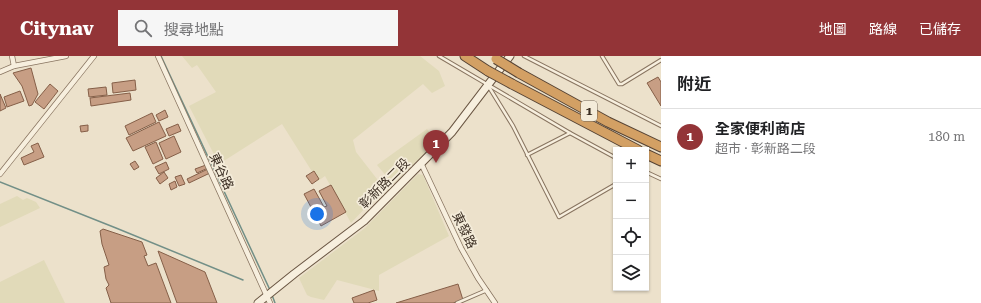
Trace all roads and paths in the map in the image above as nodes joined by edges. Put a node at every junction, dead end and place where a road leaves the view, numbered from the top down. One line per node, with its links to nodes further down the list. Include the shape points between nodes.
1 (12, 56): 13 (street)
2 (66, 56): 11 (street)
3 (94, 56): 26 (street)
4 (158, 56): 30 (street, 東谷路)
5 (439, 56): 15 (lane)
6 (465, 56): 18 (highway, 1, bridge, via 488,71)
7 (510, 56): 15 (street, 彰新路二段)
8 (524, 56): 16 (lane)
9 (602, 56): 12 (lane, via 619,84)
10 (493, 57): 19 (highway, 1, bridge, via 608,122)
11 (47, 58): 13 (street)
12 (661, 60)
13 (14, 66): 14 (street)
14 (0, 72)
15 (488, 86): 17 (lane); 20 (lane); 24 (street, 彰新路二段, via 452,132)
16 (661, 126)
17 (570, 133): 20 (lane); 22 (lane)
18 (632, 147)
19 (661, 147)
20 (528, 155): 28 (lane, via 559,217)
21 (649, 155): 23 (highway)
22 (613, 156)
23 (661, 161)
24 (421, 163): 29 (street, 東發路, via 460,248); 30 (street, 彰新路二段, via 364,221)
25 (649, 173): 27 (lane)
26 (0, 174)
27 (661, 179)
28 (613, 186)
29 (487, 290): 33 (lane); 34 (street, 東發路)
30 (270, 293): 31 (street, 彰新路二段); 32 (street, 東谷路)
31 (258, 303)
32 (270, 303)
33 (457, 303)
34 (495, 303)

